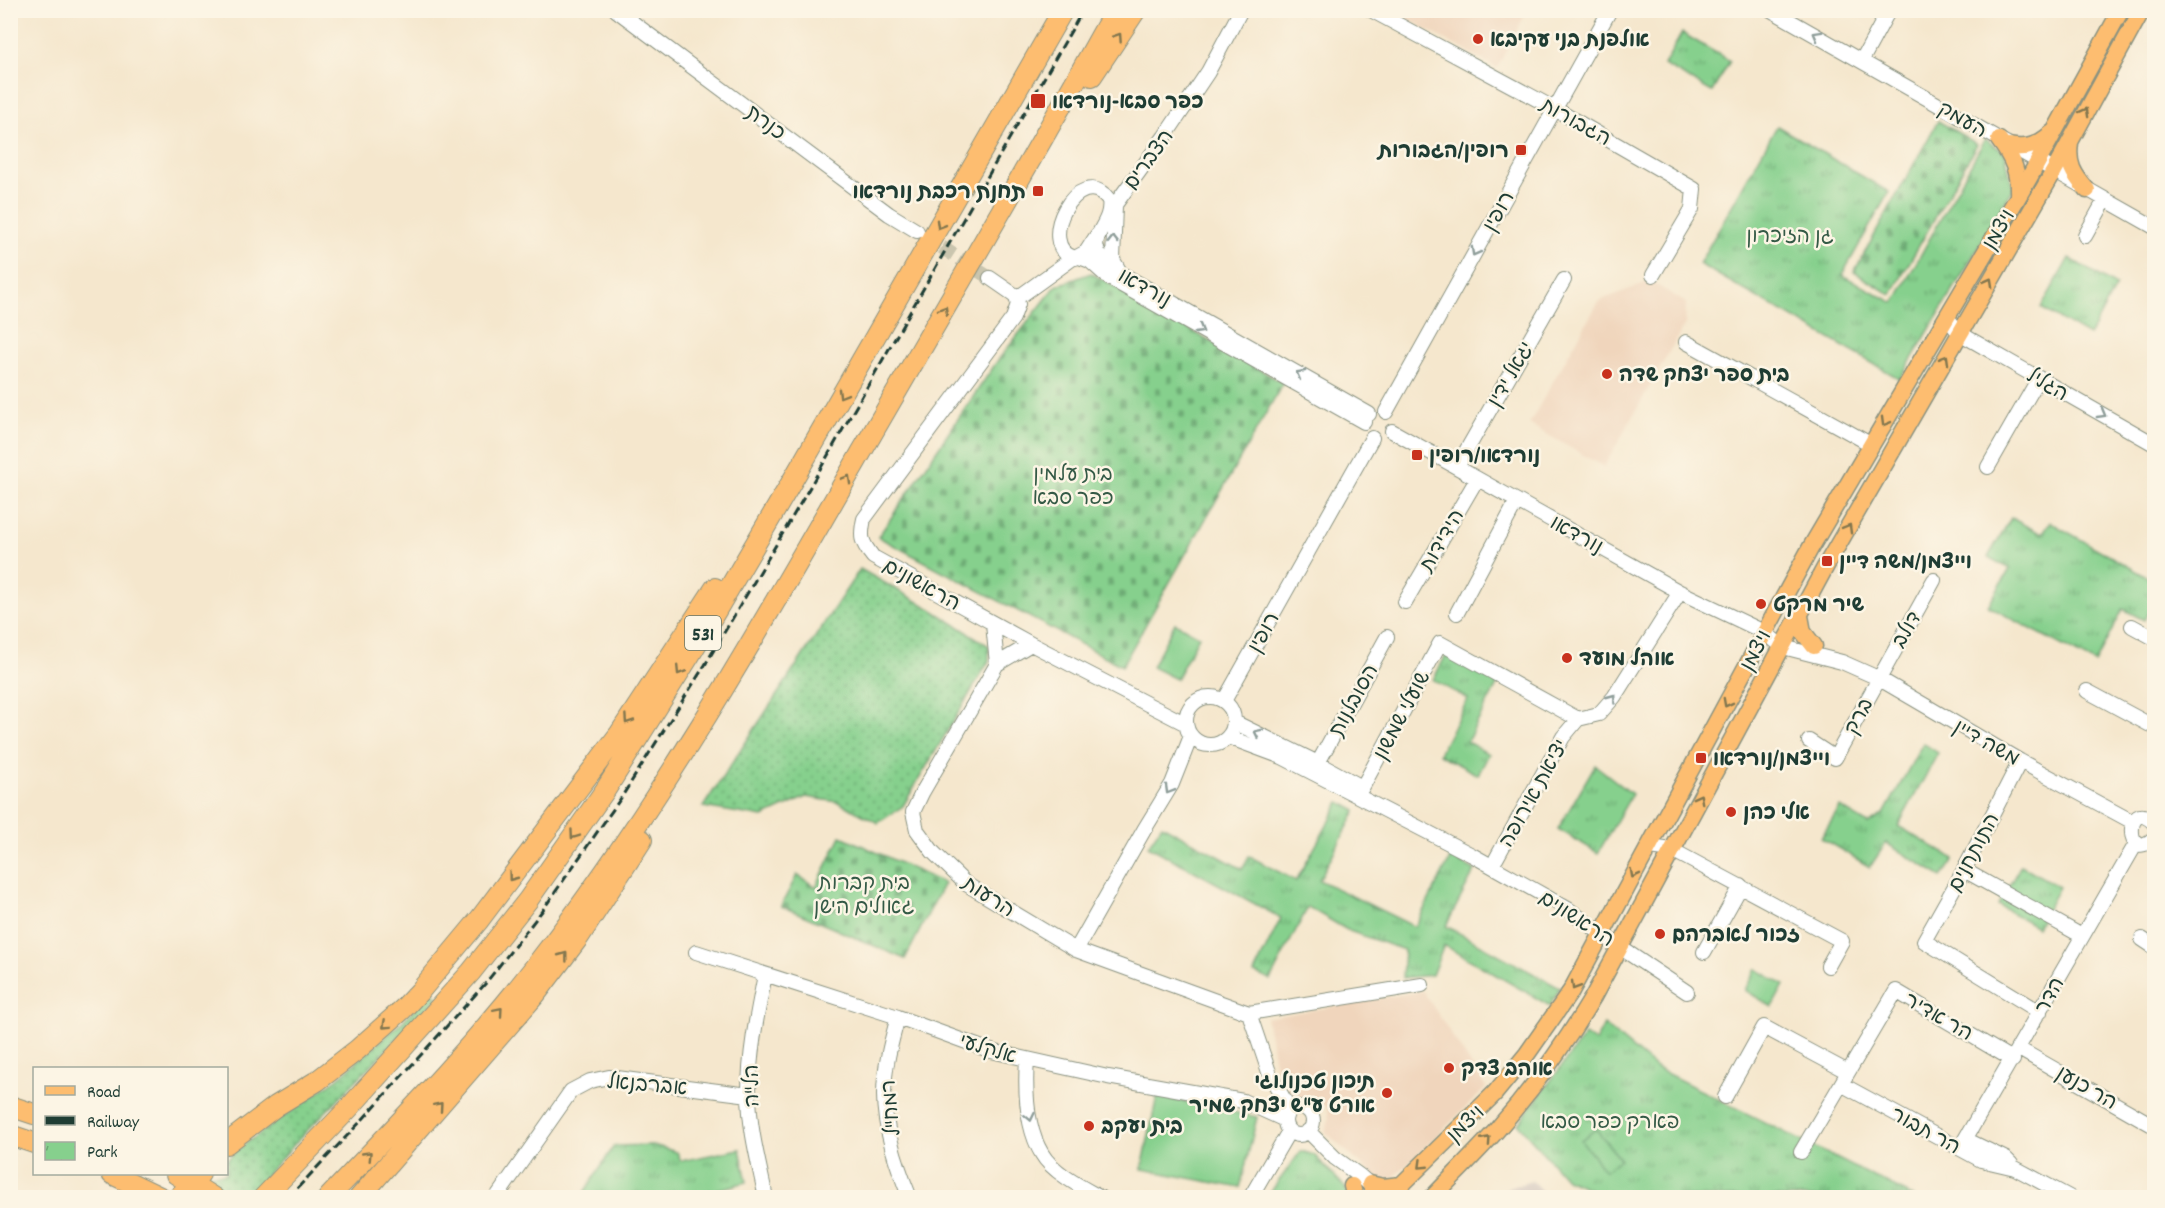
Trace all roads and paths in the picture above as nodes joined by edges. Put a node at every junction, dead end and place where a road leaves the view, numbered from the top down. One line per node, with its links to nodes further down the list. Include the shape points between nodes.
1 (616, 10): 27 (street, כנרת)
2 (1053, 10): 18 (highway)
3 (1063, 10): 18 (highway, 531)
4 (1115, 10): 24 (highway, 531)
5 (1136, 10): 24 (highway, one-way to 5)
6 (1241, 10): 25 (street, הצברים, via 1165,136)
7 (1371, 10): 14 (street, הגבורות)
8 (1610, 10): 14 (street, רופין)
9 (1771, 10): 13 (street, העמק, one-way to 9)
10 (1889, 10): 13 (street)
11 (2121, 10): 15 (main road, ויצמן)
12 (2142, 10): 16 (main road, ויצמן, one-way to 12)
13 (1862, 60): 17 (street, העמק)
14 (1555, 109): 34 (street, הגבורות, via 1694,189 1692,210); 42 (street, רופין, one-way to 42)
15 (2055, 130): 17 (main road, via 2025,148); 19 (main road, ויצמן)
16 (2070, 140): 20 (main road, ויצמן); 21 (main road, via 2072,172)
17 (2004, 143): 19 (street, העמק); 22 (main road, via 2018,173)
18 (985, 147): 44 (highway, 531, one-way to 44)
19 (2038, 162): 20 (street, העמק); 22 (main road, ויצמן)
20 (2054, 171): 21 (street, העמק); 39 (main road, ויצמן, one-way to 20)
21 (2087, 190): 23 (street, העמק)
22 (2019, 196): 38 (main road, ויצמן)
23 (2105, 200): 26 (street, העמק); 29 (street)
24 (1003, 208): 53 (highway, 531, one-way to 24)
25 (1112, 209): 28 (street, הצברים); 30 (street, via 1105,194 1094,189 1078,192 1058,227); 32 (street, one-way to 25, via 1113,260)
26 (2154, 227)
27 (917, 231)
28 (1097, 235): 31 (street, הצברים); 32 (street, נורדאו, via 1102,259)
29 (2085, 236)
30 (1061, 248): 31 (street, נורדאו, via 1066,255); 33 (street)
31 (1076, 258): 33 (street); 43 (street, נורדאו, one-way to 43, via 1090,261 1109,278)
32 (1121, 274): 43 (street, נורדאו, one-way to 32)
33 (1047, 275): 37 (street)
34 (1653, 275)
35 (990, 278): 37 (street)
36 (1564, 280): 49 (street, יגאל ידין)
37 (1016, 296): 59 (street, הראשונים, via 1013,318 870,510 862,530 863,544 873,557)
38 (1947, 317): 39 (street, הגליל); 48 (main road, ויצמן, one-way to 48)
39 (1960, 332): 41 (street, הגליל); 58 (main road, ויצמן, one-way to 39)
40 (1686, 342): 48 (street)
41 (2039, 378): 47 (street, הגליל, one-way to 47); 50 (street)
42 (1386, 412): 43 (street, via 1377,410); 45 (street, via 1394,423)
43 (1366, 418): 46 (street, via 1366,431)
44 (824, 427): 116 (highway, one-way to 116, via 620,733 420,991 317,1082 276,1106); 128 (highway, 531, one-way to 128, via 690,656 528,900 436,1013)
45 (1392, 431): 46 (street, via 1381,439); 49 (street, נורדאו)
46 (1372, 438): 71 (street, רופין)
47 (2154, 444)
48 (1872, 445): 61 (main road, ויצמן)
49 (1457, 467): 51 (street, נורדאו)
50 (1988, 467)
51 (1477, 478): 52 (street, נורדאו); 56 (street, הידידות)
52 (1517, 501): 55 (street, נורדאו); 57 (street)
53 (827, 513): 129 (highway, 531, one-way to 53, via 471,1044 565,928 678,761); 130 (highway, one-way to 53, via 535,995 585,928 682,774)
54 (1934, 580): 69 (street, דולב)
55 (1680, 592): 61 (street, נורדאו); 72 (street, יציאת אירופה, one-way to 55, via 1599,714 1614,697)
56 (1405, 602)
57 (1457, 613)
58 (1800, 616): 64 (main road, ויצמן); 66 (main road, via 1803,632)
59 (993, 624): 65 (street, הראשונים); 68 (street)
60 (2132, 626): 63 (street)
61 (1764, 632): 64 (street, משה דיין); 85 (main road, ויצמן, one-way to 85)
62 (1387, 637): 79 (street, הסובלנות)
63 (2154, 638)
64 (1786, 641): 66 (street, משה דיין); 67 (street, משה דיין); 86 (main road, ויצמן, one-way to 64)
65 (1031, 644): 68 (street, הרעות); 75 (street, הראשונים)
66 (1814, 646): 67 (street, משה דיין)
67 (1842, 662): 69 (street, משה דיין)
68 (997, 664): 95 (street, הרעות, via 922,793 913,812 917,830 966,884)
69 (1878, 678): 77 (street, ברק, via 1835,759); 78 (street, משה דיין)
70 (2087, 691): 74 (street)
71 (1224, 701): 73 (street); 75 (street, via 1201,698 1189,708)
72 (1578, 719): 80 (street, שועלי שמשון, via 1440,643); 87 (street, יציאת אירופה, via 1563,737)
73 (1234, 722): 76 (street); 79 (street, הראשונים, one-way to 73)
74 (2154, 727)
75 (1189, 730): 76 (street, via 1205,744); 95 (street, one-way to 95, via 1172,784)
76 (1228, 737): 92 (street, הראשונים, via 1282,757 1357,794)
77 (1809, 741)
78 (2020, 761): 82 (street, משה דיין); 89 (street, התותחנים)
79 (1318, 763): 80 (street, הראשונים)
80 (1362, 788): 87 (street, הראשונים)
81 (2153, 817): 82 (street)
82 (2133, 822): 84 (street, via 2130,831)
83 (2154, 838): 84 (street, via 2147,843)
84 (2137, 842): 93 (street, הדר)
85 (1650, 847): 86 (street); 92 (main road, ויצמן, one-way to 92)
86 (1672, 850): 88 (street); 90 (main road, ויצמן)
87 (1496, 859): 92 (street, הראשונים, via 1583,909)
88 (1695, 862): 90 (street, via 1676,864); 91 (street)
89 (1964, 870): 93 (street); 102 (street, התותחנים, via 1924,941 2001,988)
90 (1655, 881): 94 (main road, ויצמן)
91 (1741, 886): 97 (street); 98 (street, via 1842,941)
92 (1605, 930): 94 (street, הראשונים); 122 (main road, ויצמן, one-way to 122, via 1562,1007 1514,1071 1472,1118)
93 (2082, 936): 102 (street, הדר)
94 (1623, 943): 101 (street, via 1641,962); 137 (main road, ויצמן, one-way to 94, via 1497,1130 1543,1071 1577,1023)
95 (1076, 950): 103 (street, הרעות)
96 (696, 952): 99 (street, אלקלעי)
97 (1704, 952)
98 (1828, 966)
99 (765, 975): 104 (street, אלקלעי); 108 (street, הל"ה, via 752,1040)
100 (1422, 985): 103 (street, הרעות)
101 (1687, 992)
102 (2043, 1007): 105 (street, הדר)
103 (1250, 1013): 112 (street)
104 (898, 1017): 106 (street, אלקלעי, via 991,1051); 133 (street, רמח"ל, via 884,1095 888,1131)
105 (2016, 1054): 107 (street, הר אדיר, via 1896,991); 113 (street, הר כנען); 118 (street, הדר)
106 (1027, 1059): 112 (street, אלקלעי, via 1243,1101); 134 (street, one-way to 134, via 1025,1091 1042,1155 1058,1172)
107 (1844, 1078): 109 (street, הר תבור, via 1764,1027); 118 (street, הר תבור); 119 (street)
108 (749, 1095): 131 (street, אברבנאל, via 609,1077 590,1081 570,1091); 132 (street, הל"ה)
109 (1725, 1097)
110 (10, 1106): 111 (highway)
111 (33, 1114)
112 (1288, 1120): 114 (street, via 1299,1134); 114 (street, via 1301,1107 1309,1111 1312,1122); 135 (street)
113 (2154, 1126)
114 (1308, 1131): 123 (street, via 1335,1158)
115 (10, 1135): 117 (highway)
116 (228, 1142)
117 (33, 1143)
118 (1963, 1144): 138 (street, הר תבור, via 1981,1160 2015,1168)
119 (1801, 1152)
120 (118, 1176): 124 (highway); 125 (highway)
121 (189, 1176): 126 (highway); 127 (highway)
122 (1401, 1185): 123 (main road); 136 (main road, ויצמן)
123 (1359, 1191): 136 (street)
124 (140, 1197)
125 (162, 1197)
126 (177, 1197)
127 (214, 1197)
128 (263, 1197)
129 (328, 1197)
130 (359, 1197)
131 (496, 1197)
132 (766, 1197)
133 (910, 1197)
134 (1101, 1197)
135 (1250, 1197)
136 (1385, 1197)
137 (1432, 1197)
138 (2072, 1197)

